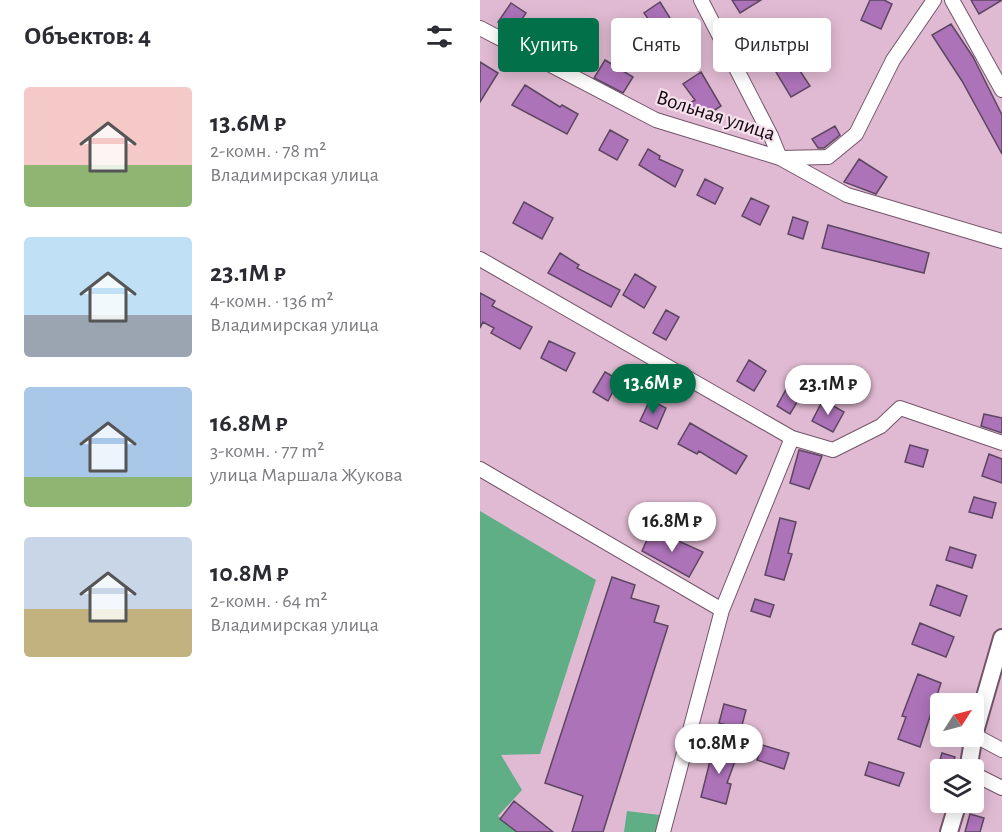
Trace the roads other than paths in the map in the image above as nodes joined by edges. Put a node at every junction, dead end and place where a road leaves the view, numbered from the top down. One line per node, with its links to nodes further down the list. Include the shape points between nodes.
1 (701, 0): 6 (street)
2 (934, 0): 6 (street, via 893,60 856,134 828,157)
3 (952, 0): 5 (street)
4 (480, 28): 6 (street, Вольная улица, via 657,120)
5 (1002, 90)
6 (780, 158): 7 (street, via 847,195)
7 (1002, 241)
8 (480, 259): 9 (street)
9 (792, 438): 10 (street, via 833,450 881,426 900,408); 12 (street)
10 (1002, 443)
11 (480, 469): 12 (street)
12 (722, 610): 20 (street)
13 (1002, 639): 14 (street)
14 (984, 701)
15 (984, 740): 16 (street)
16 (1002, 750)
17 (984, 779): 18 (street)
18 (1002, 788)
19 (955, 813): 21 (street)
20 (663, 832)
21 (949, 832)

